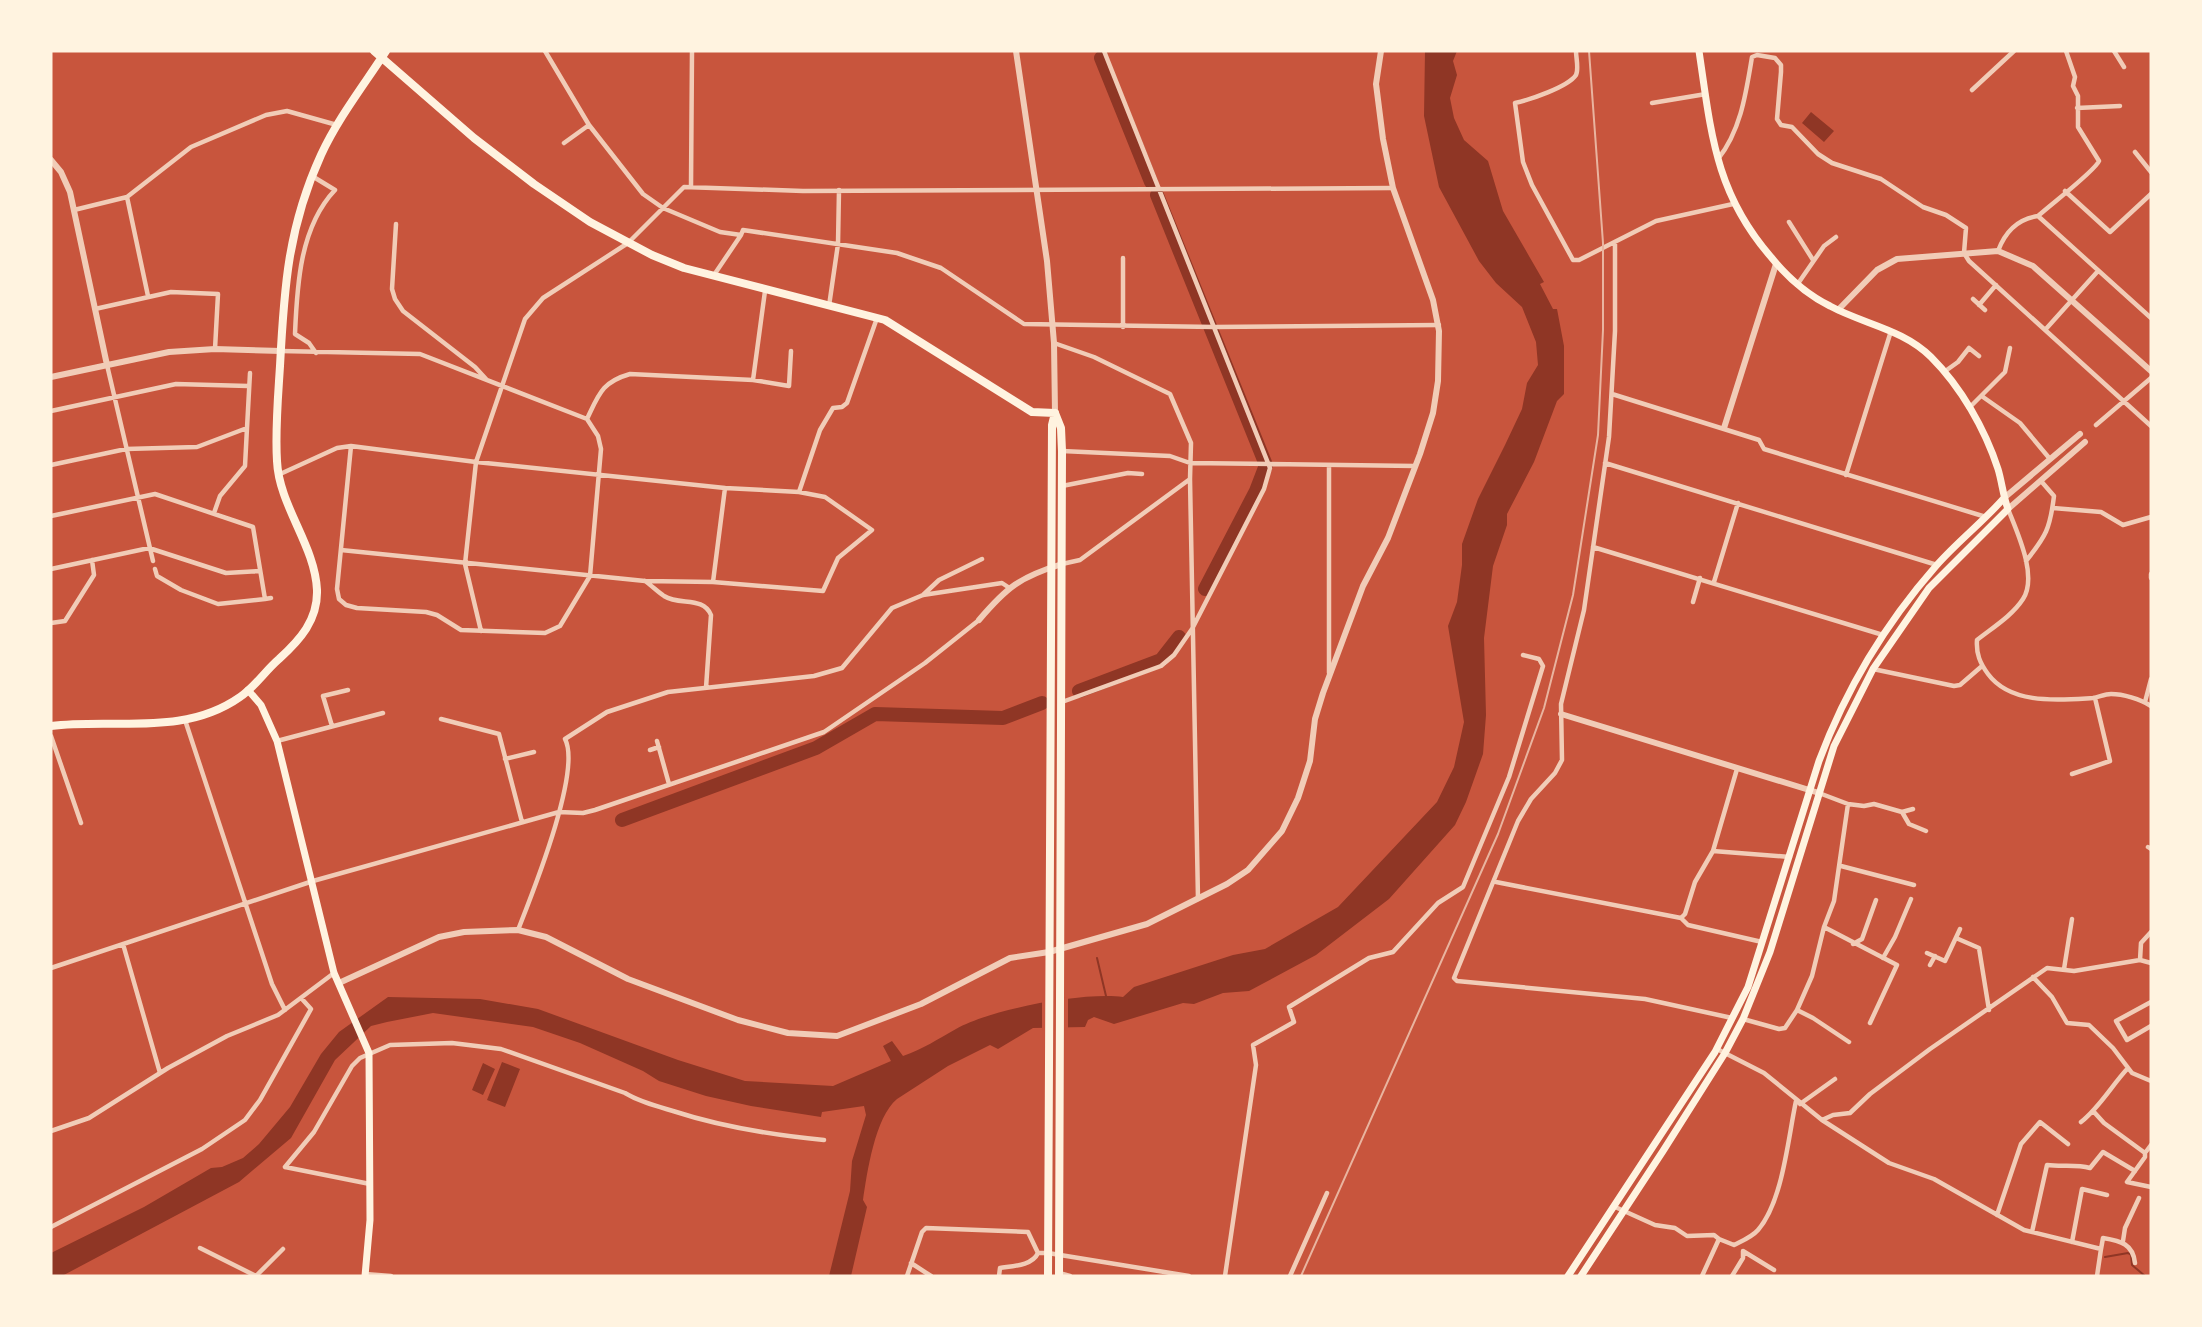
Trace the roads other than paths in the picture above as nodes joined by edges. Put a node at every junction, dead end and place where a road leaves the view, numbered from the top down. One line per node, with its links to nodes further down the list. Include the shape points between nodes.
1 (374, 51): 12 (main road)
2 (546, 51): 20 (street)
3 (692, 51): 27 (street)
4 (1016, 51): 28 (street)
5 (1104, 51): 30 (street)
6 (1381, 51): 29 (street, via 1377,96)
7 (1576, 51): 43 (street, via 1577,70 1573,78 1537,98 1515,103 1523,162 1541,207 1573,260)
8 (1700, 51): 15 (main road)
9 (2014, 51): 14 (street)
10 (2067, 51): 18 (street, via 2075,77)
11 (2114, 51): 13 (street)
12 (384, 55): 19 (main road); 44 (main road, via 525,178)
13 (2124, 68)
14 (1972, 90)
15 (1706, 94): 16 (street); 23 (main road)
16 (1652, 103)
17 (2120, 106): 18 (street)
18 (2077, 108): 32 (street, via 2078,128 2099,161 2096,168)
19 (337, 125): 26 (main road); 34 (street, via 287,111 266,115 190,147)
20 (589, 125): 21 (street); 36 (street, via 643,194)
21 (564, 143)
22 (2135, 152): 25 (street)
23 (1718, 159): 35 (main road); 47 (street, via 1730,144 1742,111 1752,57 1769,56 1781,65 1777,119 1781,125 1792,127 1832,163 1881,179 1923,207 1961,223 1966,228)
24 (51, 160): 37 (street, via 61,172)
25 (2151, 172)
26 (312, 176): 75 (main road, via 287,261); 77 (street, via 335,190 313,227 297,290 295,333)
27 (691, 186): 31 (street); 36 (street, via 684,187)
28 (1037, 188): 30 (street); 31 (street); 67 (street)
29 (1393, 188): 30 (street); 66 (street)
30 (1158, 189): 69 (street)
31 (839, 190): 45 (street)
32 (2065, 191): 33 (street, via 2110,232); 38 (street)
33 (2151, 194)
34 (127, 197): 37 (street); 56 (street)
35 (1733, 204): 43 (street, via 1656,221); 50 (main road)
36 (663, 208): 41 (street, via 720,232); 44 (street)
37 (74, 210): 61 (street)
38 (2038, 216): 46 (street, via 2012,226); 51 (street)
39 (1789, 222): 49 (street)
40 (396, 224): 86 (street, via 394,298 403,311)
41 (741, 235): 45 (street, via 743,230); 52 (street)
42 (1836, 237): 49 (street)
43 (1615, 242): 89 (street)
44 (628, 243): 52 (main road, via 663,261); 88 (street, via 543,298 530,311)
45 (838, 244): 60 (street); 67 (street, via 919,259 941,268 1024,324)
46 (1998, 251): 47 (street); 58 (street, via 2033,266)
47 (1964, 253): 54 (street); 62 (street, via 1897,259 1877,270)
48 (1123, 258): 68 (street)
49 (1813, 260): 53 (street)
50 (1776, 264): 53 (main road); 100 (street)
51 (2098, 271): 58 (street); 65 (street)
52 (713, 277): 55 (main road)
53 (1797, 285): 62 (main road)
54 (1996, 285): 59 (street); 70 (street)
55 (765, 291): 60 (main road); 85 (street)
56 (148, 296): 61 (street); 74 (street, via 171,292 218,294)
57 (1973, 299): 59 (street)
58 (2071, 300): 70 (street); 80 (street)
59 (1979, 305): 63 (street)
60 (829, 306): 64 (main road)
61 (95, 309): 79 (street)
62 (1838, 310): 71 (main road)
63 (1985, 310)
64 (877, 318): 95 (main road, via 909,333 1032,412); 122 (street, via 847,403 833,408 820,430)
65 (2151, 318)
66 (1439, 325): 69 (street); 113 (street, via 1438,381 1429,426)
67 (1053, 326): 68 (street); 72 (street)
68 (1123, 327): 69 (street)
69 (1214, 327): 111 (street)
70 (2045, 330): 92 (street)
71 (1891, 331): 81 (main road, via 1917,345); 117 (street)
72 (1054, 343): 95 (street); 108 (street, via 1094,357 1170,394 1191,443)
73 (2010, 348): 91 (street, via 2005,372 1985,390)
74 (215, 349): 75 (street, via 250,354); 79 (street, via 169,352)
75 (281, 351): 77 (street); 116 (main road)
76 (791, 351): 85 (street, via 789,386)
77 (316, 352): 86 (street, via 420,354)
78 (1979, 356): 81 (street, via 1969,348)
79 (107, 365): 83 (street); 90 (street)
80 (2151, 371)
81 (1944, 372): 93 (main road)
82 (250, 373): 87 (street)
83 (51, 377)
84 (2151, 378): 92 (street)
85 (753, 380): 96 (street, via 630,374 613,379 599,392)
86 (488, 381): 88 (street)
87 (248, 386): 90 (street, via 176,384); 99 (street)
88 (502, 386): 96 (street); 107 (street)
89 (1612, 394): 100 (street); 109 (street)
90 (115, 397): 94 (street); 104 (street)
91 (1983, 397): 93 (street); 106 (street, via 2020,423)
92 (2123, 401): 97 (street); 98 (street)
93 (1969, 408): 124 (main road, via 1987,439)
94 (51, 411)
95 (1055, 413): 105 (main road, via 1061,428); 142 (main road)
96 (587, 419): 114 (street, via 601,449)
97 (2096, 425)
98 (2151, 426)
99 (247, 428): 104 (street, via 197,447); 128 (street, via 245,466 220,496)
100 (1724, 428): 117 (street, via 1759,440 1764,449)
101 (2080, 434): 106 (street)
102 (2085, 442): 119 (street)
103 (351, 446): 107 (street); 116 (street, via 337,448); 134 (street)
104 (126, 449): 110 (street); 123 (street)
105 (1062, 451): 108 (street, via 1170,456); 120 (main road)
106 (2049, 459): 124 (street)
107 (476, 462): 114 (street); 139 (street)
108 (1190, 463): 111 (street); 118 (street)
109 (1605, 463): 125 (street); 132 (street)
110 (51, 465)
111 (1269, 465): 112 (street); 158 (street, via 1264,489)
112 (1329, 465): 113 (street); 164 (street)
113 (1415, 466): 164 (street)
114 (598, 473): 121 (street); 147 (street)
115 (1142, 474): 120 (street, via 1128,473)
116 (278, 475): 167 (main road, via 314,572 314,614 296,644)
117 (1846, 475): 130 (street)
118 (1190, 479): 140 (street, via 1080,560); 158 (street)
119 (2041, 481): 126 (street, via 2054,496); 127 (street)
120 (1062, 486): 140 (main road)
121 (725, 488): 122 (street); 151 (street)
122 (799, 492): 151 (street, via 825,497 872,530 838,558 823,591)
123 (137, 497): 128 (street, via 155,494); 129 (street); 133 (street)
124 (2004, 498): 127 (main road); 130 (main road)
125 (1738, 504): 141 (street); 152 (street)
126 (2053, 508): 131 (street, via 2101,512 2123,525); 138 (street, via 2048,533)
127 (2008, 509): 138 (street); 163 (main road, via 1929,588)
128 (214, 513): 145 (street, via 254,527)
129 (51, 516)
130 (1986, 517): 141 (main road)
131 (2151, 517)
132 (1593, 546): 148 (street); 174 (street, via 1584,610 1564,685)
133 (150, 548): 136 (street); 137 (street); 145 (street, via 226,573)
134 (341, 550): 139 (street); 159 (street, via 337,589 339,599 346,605 426,612 461,630)
135 (981, 559): 154 (street, via 939,580)
136 (92, 560): 143 (street); 157 (street, via 94,575 65,621)
137 (153, 561)
138 (2026, 561): 162 (street, via 2025,596 1977,640)
139 (465, 564): 147 (street); 159 (street)
140 (1062, 564): 142 (street); 170 (main road)
141 (1937, 565): 160 (main road)
142 (1050, 568): 153 (street); 219 (main road)
143 (51, 569)
144 (155, 569): 145 (street, via 157,576 218,604 268,599)
145 (260, 572)
146 (2151, 574): 149 (street)
147 (590, 576): 150 (street); 159 (street, via 560,626 545,633)
148 (1700, 578): 152 (street); 155 (street)
149 (2151, 578)
150 (645, 581): 151 (street); 166 (street, via 665,597 697,603 709,610)
151 (714, 582)
152 (1714, 582): 160 (street)
153 (1008, 587): 154 (street, via 1002,583); 156 (street)
154 (923, 595): 166 (street, via 892,608 842,668 814,676)
155 (1693, 602)
156 (979, 620): 188 (street, via 925,663 824,732)
157 (51, 623)
158 (1191, 629): 170 (street, via 1174,655 1161,666); 204 (street)
159 (481, 631)
160 (1883, 635): 189 (main road, via 1831,729)
161 (1523, 656): 247 (street, via 1539,659 1543,666 1509,777 1463,887 1438,903 1393,952 1369,958 1289,1007 1294,1022 1253,1045)
162 (1982, 666): 163 (street, via 1954,686); 169 (street, via 1996,684 2014,695)
163 (1873, 669): 190 (main road, via 1834,746)
164 (1329, 676): 204 (street, via 1315,719 1310,761 1282,831 1248,870)
165 (2151, 679): 171 (street)
166 (706, 688): 193 (street, via 669,692 607,712 565,739 570,749)
167 (248, 690): 176 (main road, via 233,701); 180 (main road, via 265,712)
168 (348, 690): 178 (street, via 323,696)
169 (2095, 698): 171 (street, via 2110,694); 187 (street, via 2110,760)
170 (1062, 702): 218 (main road)
171 (2145, 702): 172 (street)
172 (2151, 706)
173 (383, 713): 178 (street)
174 (1561, 714): 186 (street); 202 (street, via 1562,760 1518,821)
175 (441, 719): 185 (street, via 499,735)
176 (185, 720): 177 (main road, via 145,725); 207 (street)
177 (51, 726)
178 (332, 726): 180 (street)
179 (51, 735): 196 (street)
180 (278, 741): 201 (main road)
181 (657, 741): 182 (street)
182 (659, 747): 183 (street); 188 (street)
183 (650, 750)
184 (534, 752): 185 (street)
185 (505, 759): 195 (street)
186 (1737, 769): 189 (street); 198 (street)
187 (2072, 774)
188 (669, 784): 193 (street, via 583,813)
189 (1810, 790): 190 (street); 199 (main road)
190 (1819, 794): 191 (street); 237 (main road, via 1770,952)
191 (1848, 804): 194 (street, via 1874,804); 200 (street)
192 (1913, 809): 194 (street)
193 (559, 812): 195 (street); 212 (street)
194 (1902, 812): 197 (street, via 1909,824)
195 (522, 822): 201 (street)
196 (81, 823)
197 (1926, 831)
198 (1713, 851): 199 (street); 208 (street)
199 (1790, 857): 215 (main road)
200 (1841, 866): 203 (street); 210 (street)
201 (313, 881): 207 (street); 228 (main road)
202 (1496, 882): 208 (street); 236 (street, via 1454,978 1457,981 1645,999)
203 (1914, 885)
204 (1198, 899): 218 (street, via 1127,931)
205 (1911, 899): 222 (street)
206 (1876, 900): 217 (street, via 1862,939)
207 (245, 903): 216 (street); 233 (street, via 272,984)
208 (1681, 918): 215 (street, via 1688,925)
209 (2072, 920): 227 (street)
210 (1824, 927): 217 (street); 234 (street, via 1812,976)
211 (1960, 929): 214 (street)
212 (518, 930): 219 (street, via 546,937 628,979 738,1020 774,1031 825,1037 847,1034 880,1021 1010,958); 230 (street, via 439,937)
213 (2151, 932): 223 (street, via 2141,943)
214 (1956, 938): 221 (street, via 1945,961); 235 (street, via 1979,948)
215 (1762, 942): 236 (main road, via 1748,987)
216 (123, 944): 226 (street); 245 (street)
217 (1853, 944): 222 (street)
218 (1062, 948): 219 (street); 280 (main road)
219 (1049, 951): 279 (main road)
220 (1927, 953): 221 (street)
221 (1935, 956): 225 (street)
222 (1883, 958): 238 (street, via 1897,965)
223 (2140, 960): 224 (street); 227 (street, via 2074,971)
224 (2151, 963)
225 (1930, 966)
226 (51, 968)
227 (2064, 969): 229 (street, via 2047,968)
228 (334, 973): 230 (main road); 231 (street)
229 (2033, 977): 235 (street); 244 (street, via 2052,997 2067,1023 2090,1025)
230 (340, 986): 242 (main road)
231 (302, 999): 233 (street); 268 (street, via 311,1009 261,1100 245,1120 202,1149)
232 (2151, 1002): 239 (street, via 2116,1021 2127,1040)
233 (285, 1010): 245 (street)
234 (1797, 1010): 237 (street, via 1785,1028); 240 (street)
235 (1989, 1010): 252 (street, via 1930,1049 1850,1113)
236 (1732, 1018): 241 (main road)
237 (1743, 1019): 243 (main road)
238 (1870, 1023)
239 (2151, 1026)
240 (1849, 1042)
241 (1717, 1049): 243 (street); 265 (main road)
242 (368, 1051): 255 (street, via 408,1043 501,1048 707,1123 764,1135); 260 (main road); 260 (street, via 352,1066 314,1132 285,1167)
243 (1725, 1053): 250 (street, via 1764,1073); 266 (main road)
244 (2128, 1068): 248 (street); 251 (street)
245 (160, 1073): 254 (street, via 89,1118)
246 (1835, 1079): 250 (street)
247 (1255, 1080): 249 (street); 294 (street)
248 (2151, 1081)
249 (1244, 1083)
250 (1798, 1102): 252 (street); 273 (street, via 1775,1198 1758,1230)
251 (2094, 1112): 253 (street); 258 (street)
252 (1822, 1120): 267 (street, via 1889,1163 1934,1179)
253 (2080, 1122)
254 (51, 1131)
255 (824, 1140)
256 (2068, 1144): 267 (street, via 2040,1122 2020,1144)
257 (2151, 1145): 258 (street)
258 (2145, 1153): 259 (street)
259 (2135, 1171): 261 (street, via 2127,1182); 269 (street, via 2103,1152 2090,1168 2076,1164 2047,1165)
260 (370, 1184): 284 (main road)
261 (2151, 1187)
262 (1327, 1193): 295 (street)
263 (2107, 1195): 272 (street, via 2082,1189)
264 (2139, 1198): 271 (street)
265 (1614, 1206): 266 (street); 296 (main road)
266 (1623, 1210): 270 (street, via 1687,1236 1714,1235); 297 (main road)
267 (1997, 1215): 269 (street)
268 (51, 1227)
269 (2032, 1232): 272 (street)
270 (1719, 1239): 273 (street); 298 (street)
271 (2123, 1241): 276 (street, via 2103,1238); 282 (street, via 2134,1252)
272 (2072, 1242): 276 (street)
273 (1734, 1245): 277 (street)
274 (200, 1248): 286 (street)
275 (283, 1249): 286 (street)
276 (2101, 1249): 300 (street)
277 (1743, 1251): 283 (street); 299 (street)
278 (1038, 1253): 279 (street); 281 (street, via 1028,1232 926,1228); 290 (street, via 1023,1264 1000,1268)
279 (1048, 1253): 280 (street); 291 (main road)
280 (1059, 1255): 285 (main road); 293 (street)
281 (911, 1263): 288 (street); 289 (street)
282 (2135, 1263)
283 (1774, 1270)
284 (365, 1275): 287 (street)
285 (1059, 1275): 292 (street)
286 (256, 1276)
287 (391, 1276)
288 (907, 1276)
289 (931, 1276)
290 (999, 1276)
291 (1048, 1276)
292 (1070, 1276)
293 (1189, 1276)
294 (1225, 1276)
295 (1290, 1276)
296 (1568, 1276)
297 (1581, 1276)
298 (1702, 1276)
299 (1732, 1276)
300 (2097, 1276)

